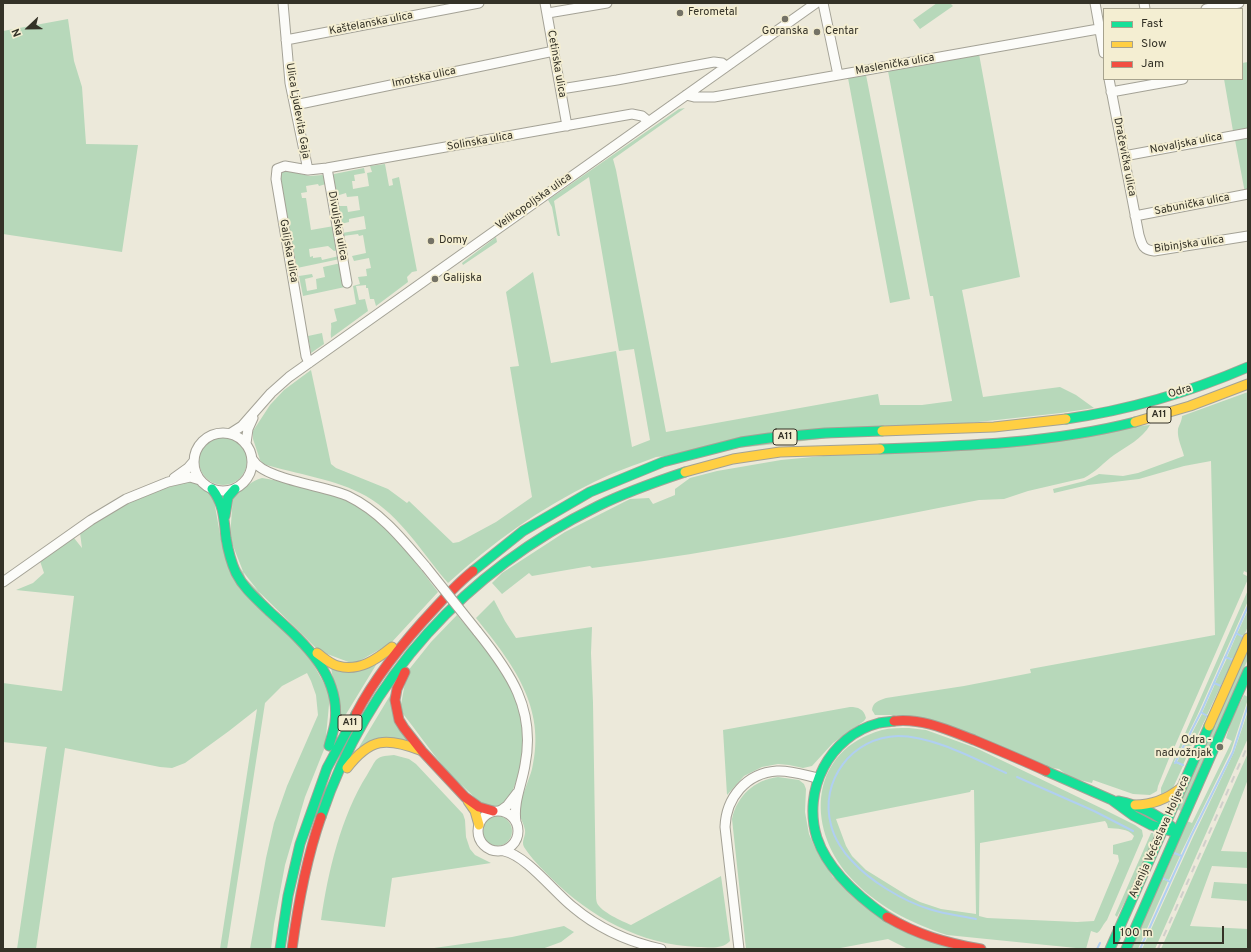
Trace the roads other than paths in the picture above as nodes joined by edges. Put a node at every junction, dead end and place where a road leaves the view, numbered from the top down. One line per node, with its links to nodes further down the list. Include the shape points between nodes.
1 (283, 3): 12 (street, Ulica Ljudevita Gaja)
2 (479, 3): 12 (street, Kaštelanska ulica)
3 (545, 3): 10 (street, Cetinska ulica)
4 (607, 3): 10 (street)
5 (816, 3): 15 (street, Velikopoljska ulica)
6 (823, 3): 16 (street)
7 (1095, 3): 11 (street)
8 (1239, 3): 9 (street)
9 (1212, 8)
10 (548, 14): 14 (street, Cetinska ulica)
11 (1102, 29): 13 (street); 16 (street, Maslenička ulica)
12 (286, 40): 22 (street, Ulica Ljudevita Gaja)
13 (1103, 41)
14 (554, 51): 19 (street, Cetinska ulica); 22 (street, Imotska ulica)
15 (726, 66): 19 (street, via 714,62); 21 (street, Velikopoljska ulica)
16 (838, 75): 21 (street, Maslenička ulica, via 714,97 694,98)
17 (1109, 80): 20 (street, Dračevička ulica)
18 (1177, 80): 20 (street)
19 (561, 89): 24 (street, Cetinska ulica)
20 (1111, 92): 26 (street, Dračevička ulica)
21 (686, 95): 23 (street, Velikopoljska ulica)
22 (295, 105): 28 (street, Ulica Ljudevita Gaja)
23 (648, 121): 24 (street, Solinska ulica, via 642,116 632,114); 35 (street, Velikopoljska ulica)
24 (567, 126): 27 (street, Solinska ulica)
25 (1248, 133): 26 (street, Novaljska ulica)
26 (1124, 156): 30 (street, Dračevička ulica)
27 (327, 168): 28 (street, Solinska ulica); 33 (street, Divuljska ulica)
28 (308, 170): 35 (street, Galijska ulica, via 285,166 277,169 276,173)
29 (1248, 194): 30 (street, Sabunička ulica)
30 (1135, 216): 31 (street, Dračevička ulica)
31 (1139, 235): 32 (street, Bibinjska ulica, via 1142,245 1147,250 1154,251)
32 (1248, 236)
33 (347, 283)
34 (1248, 361): 37 (main road)
35 (309, 363): 39 (street, Velikopoljska ulica, via 279,385)
36 (1248, 367): 37 (main road, Odra / A11)
37 (1222, 378): 52 (main road, Odra / A11, via 1177,394 1064,420 967,429 792,436 743,442 661,463 592,491 541,518 466,575)
38 (1248, 384): 54 (main road, Odra / A11, via 1208,400 1146,419 1066,436 977,444 778,452 674,475 589,510 531,545 474,589 441,618)
39 (258, 408): 40 (street, Velikopoljska ulica); 41 (street, Velikopoljska ulica, via 248,429)
40 (231, 433): 41 (street); 43 (street, via 216,433 203,440 198,446)
41 (246, 443): 42 (street)
42 (253, 460): 44 (street, via 257,466); 46 (street)
43 (194, 461): 45 (street, via 196,474); 47 (street)
44 (278, 476): 46 (street, via 260,475); 61 (street, bridge, via 347,496 386,521 496,654 510,676 523,707 528,745)
45 (200, 480): 47 (street, via 190,477); 48 (street)
46 (246, 480): 49 (street)
47 (168, 482): 51 (street, via 116,504)
48 (212, 489): 49 (street); 50 (main road, via 220,499)
49 (235, 489): 50 (main road, via 228,497)
50 (225, 520): 55 (main road, via 228,549 237,574 251,593)
51 (3, 582)
52 (412, 632): 55 (main road, via 378,658 358,667 339,666); 67 (main road, A11, via 381,670 350,722 328,767)
53 (1248, 638): 59 (main road, Avenija Većeslava Holjevca)
54 (420, 642): 57 (main road, via 402,676 395,700 399,720); 60 (main road, A11, via 372,708)
55 (307, 646): 67 (main road, via 327,674 336,709 335,729 310,796)
56 (1248, 671): 70 (main road, Avenija Većeslava Holjevca)
57 (422, 751): 60 (main road, via 398,742 371,745 353,759); 62 (main road)
58 (817, 778): 63 (main road, via 838,745 857,731 882,722 907,720 944,728); 77 (street, via 794,772 763,773 743,785 731,800 725,827); 78 (main road, via 812,808 817,838 829,862 850,888 880,912 913,931 960,946)
59 (1182, 786): 64 (main road, via 1168,798 1157,803); 69 (main road, Avenija Većeslava Holjevca)
60 (331, 789): 75 (main road, A11, via 313,839)
61 (519, 790): 65 (street, via 507,806); 66 (street)
62 (465, 797): 65 (main road, via 484,810); 68 (main road, via 475,811)
63 (1112, 800): 64 (main road); 69 (main road, via 1128,813)
64 (1133, 805): 69 (main road)
65 (496, 811): 66 (street, via 506,813); 68 (street, via 487,814)
66 (516, 822): 71 (street)
67 (306, 824): 74 (main road, A11, via 293,868)
68 (478, 824): 72 (street, via 478,837 481,843 491,851)
69 (1165, 826): 70 (main road); 79 (main road, Avenija Većeslava Holjevca)
70 (1177, 833): 80 (main road, Avenija Većeslava Holjevca)
71 (516, 841): 72 (street); 73 (street)
72 (504, 851): 73 (street)
73 (530, 866): 76 (street, via 582,914 619,936)
74 (280, 949)
75 (292, 949)
76 (661, 949)
77 (739, 949)
78 (981, 949)
79 (1110, 949)
80 (1126, 949)

